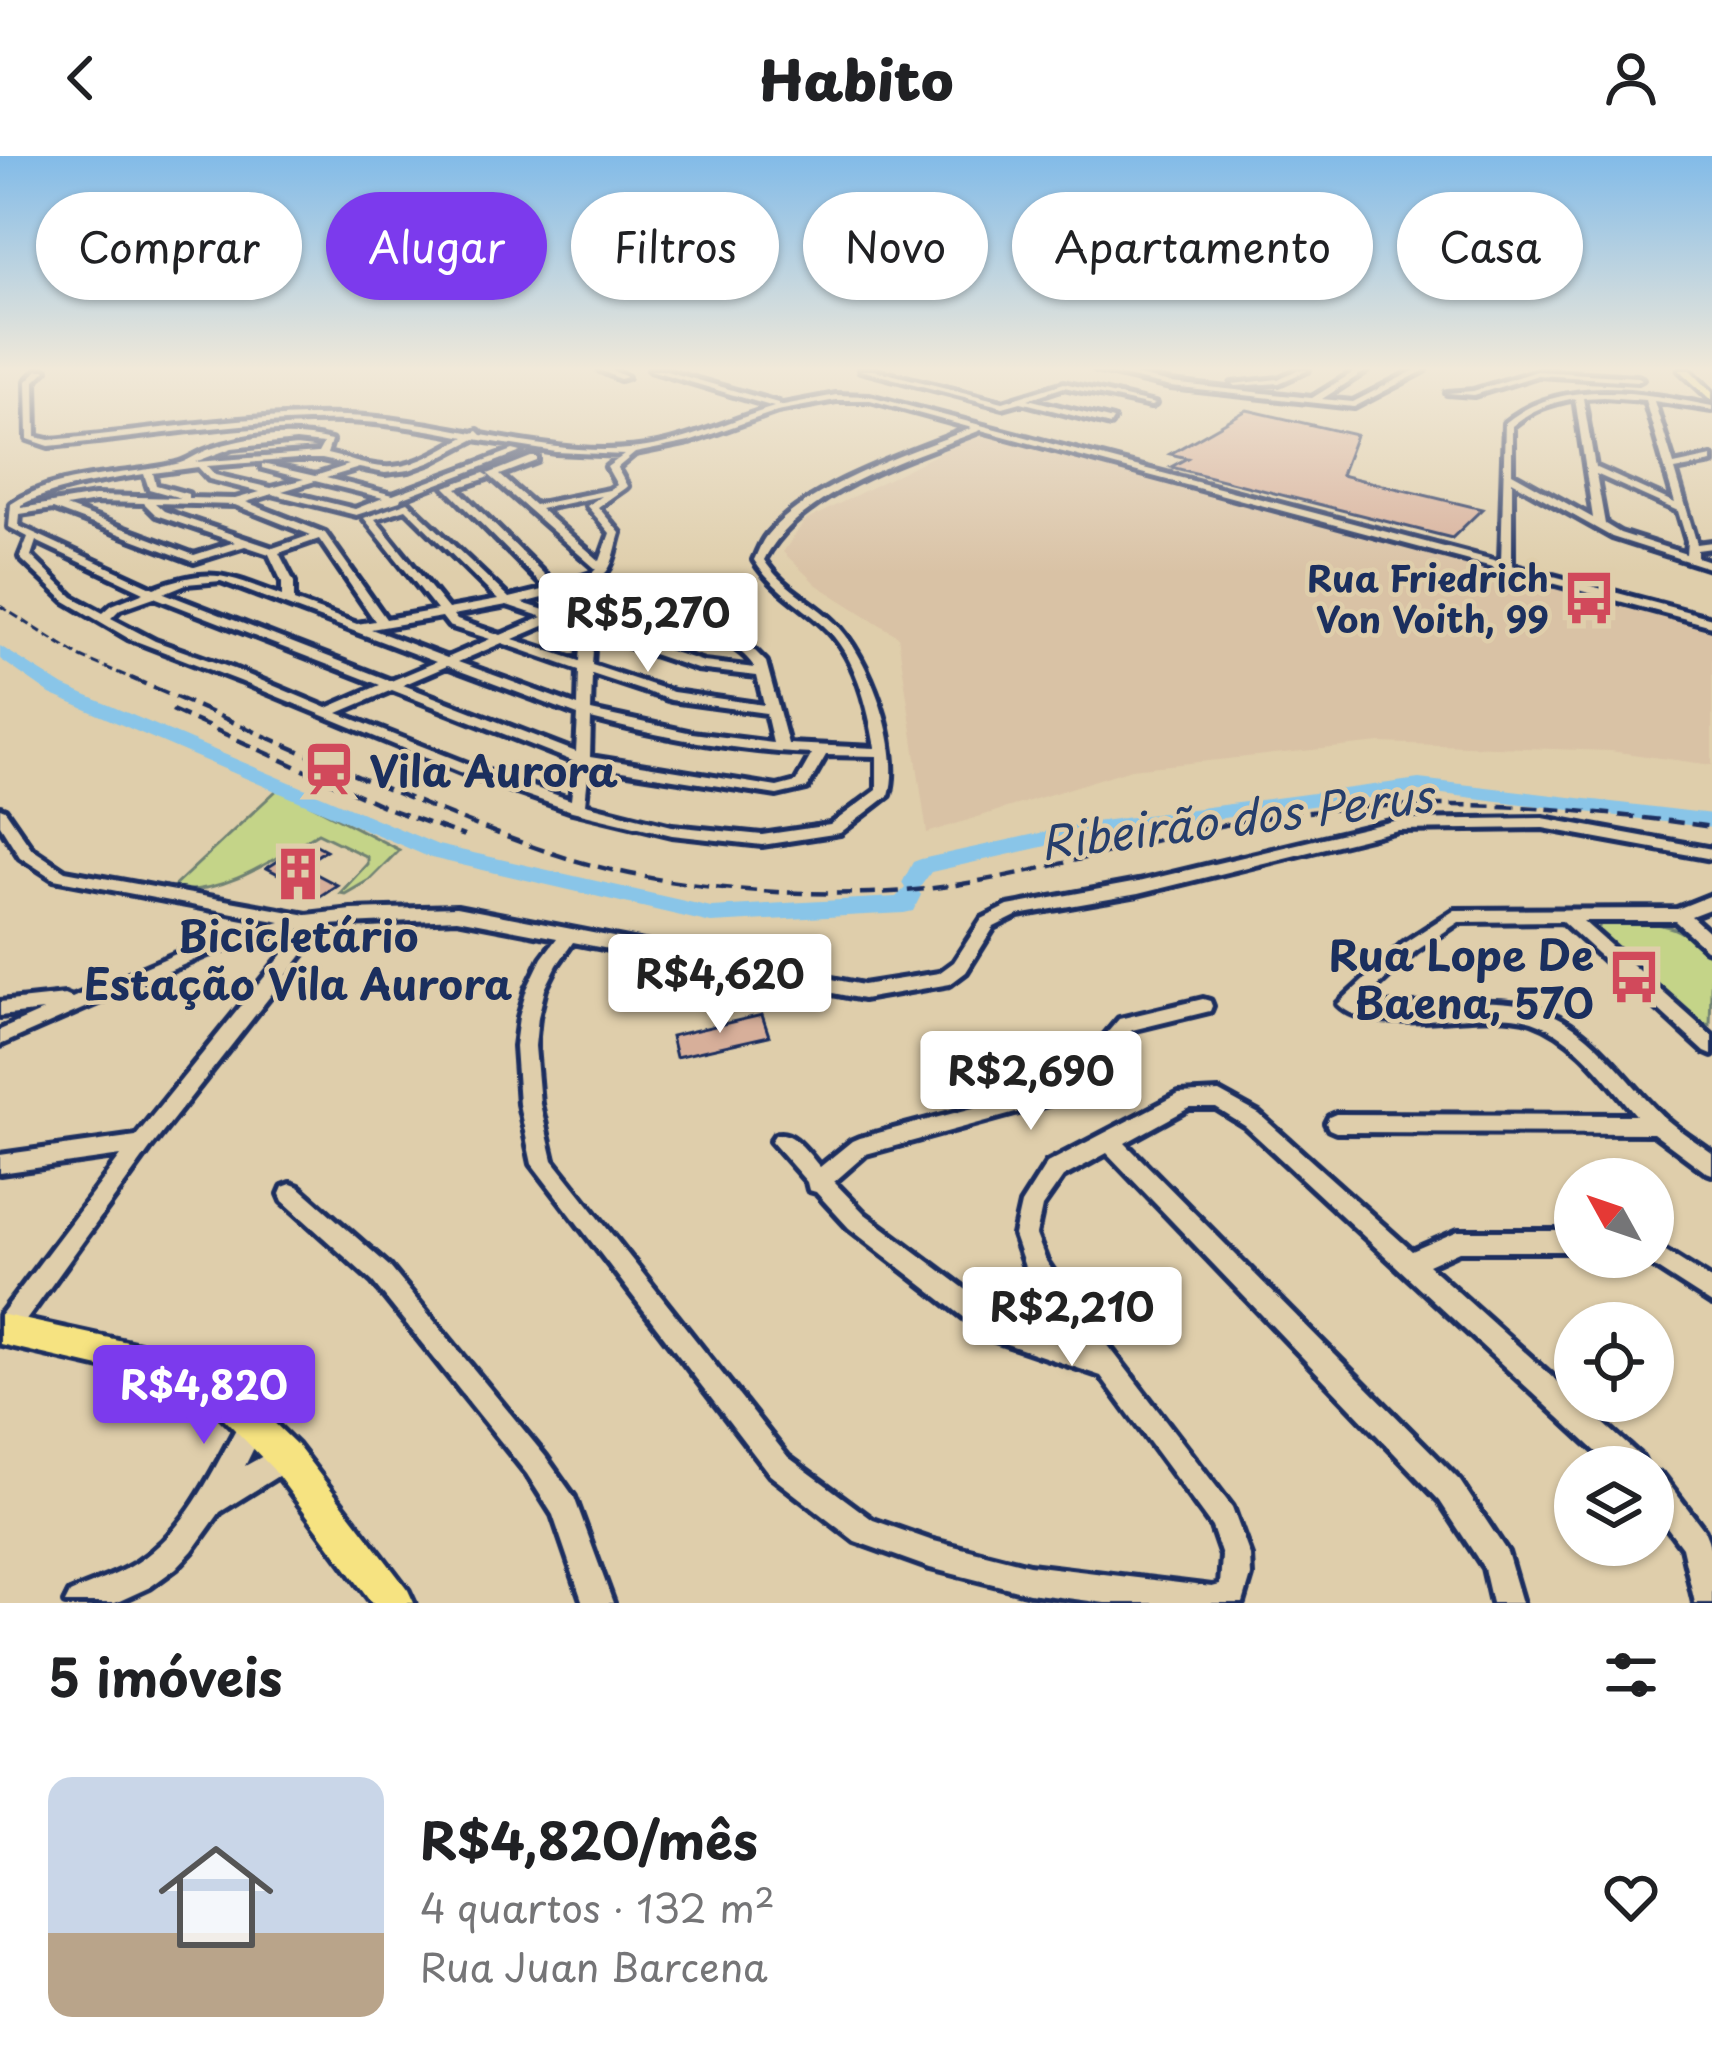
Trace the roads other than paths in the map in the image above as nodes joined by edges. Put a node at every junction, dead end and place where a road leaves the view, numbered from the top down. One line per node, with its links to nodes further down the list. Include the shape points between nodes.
1 (35, 438): 2 (street)
2 (76, 438)
3 (471, 438): 18 (street, via 406,468)
4 (508, 438): 11 (street)
5 (678, 438): 11 (street)
6 (959, 438): 70 (street, via 807,507 761,548 759,560 774,582 827,623 851,654 880,727)
7 (1021, 438): 47 (street)
8 (1508, 438): 23 (street)
9 (1587, 438): 20 (street)
10 (1660, 438): 21 (street)
11 (641, 450): 27 (street, via 614,462)
12 (517, 452): 31 (street)
13 (320, 456): 16 (street); 18 (street); 19 (street, via 328,443 306,439 208,448)
14 (534, 459): 36 (street, via 493,474)
15 (1712, 460): 21 (street)
16 (247, 462): 17 (street); 25 (street)
17 (201, 465): 19 (street); 28 (street, via 212,478)
18 (360, 465): 25 (street)
19 (184, 466): 22 (street)
20 (1594, 470): 37 (street); 39 (street)
21 (1669, 470): 37 (street)
22 (148, 472): 26 (street); 38 (street, via 41,490 19,500)
23 (1509, 475): 39 (street); 47 (street)
24 (484, 476): 49 (street, via 450,487)
25 (321, 479): 28 (street); 31 (street)
26 (152, 487): 29 (street); 30 (street)
27 (617, 489): 36 (street); 48 (street, via 592,506 615,533)
28 (280, 492): 31 (street, via 350,512); 33 (street)
29 (171, 493): 32 (street); 34 (street)
30 (95, 499): 34 (street); 35 (street)
31 (398, 499)
32 (203, 501): 33 (street); 34 (street)
33 (236, 502): 40 (street)
34 (147, 504): 42 (street)
35 (54, 506): 38 (street); 42 (street, via 194,559)
36 (532, 508): 48 (street)
37 (1679, 508): 45 (street)
38 (15, 512): 41 (street, via 14,527)
39 (1600, 527): 45 (street)
40 (321, 536): 44 (street); 56 (street)
41 (32, 539): 50 (street); 55 (street, via 25,557 39,575)
42 (246, 542): 44 (street)
43 (1712, 545): 45 (street)
44 (273, 552): 51 (street)
45 (1692, 554): 46 (street)
46 (1712, 566)
47 (1507, 568): 57 (street)
48 (603, 569): 49 (street)
49 (554, 591): 52 (street)
50 (155, 593): 51 (street, via 209,575); 55 (street); 64 (street)
51 (288, 601): 58 (street)
52 (506, 601): 53 (street); 53 (street, via 408,506 368,518); 54 (street)
53 (443, 614): 56 (street); 60 (street)
54 (547, 616): 59 (street); 60 (street); 63 (street, via 599,598 616,601 737,641)
55 (104, 618): 66 (street)
56 (382, 622): 58 (street)
57 (1712, 622)
58 (356, 628): 61 (street)
59 (588, 631): 62 (street); 63 (street, via 718,670)
60 (494, 638): 61 (street); 62 (street)
61 (445, 661): 64 (street); 67 (street)
62 (585, 670): 65 (street, via 671,696); 67 (street)
63 (762, 673): 65 (street)
64 (390, 686): 66 (street); 71 (street)
65 (772, 710): 68 (street)
66 (326, 712): 72 (street)
67 (581, 712): 68 (street, via 665,735); 71 (street)
68 (782, 749): 69 (street)
69 (820, 752): 70 (street); 71 (street, via 802,784 777,790)
70 (879, 752): 72 (street, via 886,782 874,807 814,836 764,841)
71 (585, 761): 72 (street)
72 (577, 808)
73 (2, 821): 78 (street, via 39,865 60,875)
74 (1712, 854): 79 (street, via 1543,823 1398,825 1014,910 988,923 944,979 890,991)
75 (1712, 901): 76 (street)
76 (1679, 915): 77 (street); 80 (street)
77 (1569, 918): 85 (street); 87 (street, via 1461,915 1437,926 1348,1001 1350,1008 1513,1010 1547,1019 1601,1061)
78 (314, 920): 79 (street, via 457,914); 81 (street, via 203,949); 90 (street)
79 (568, 936): 100 (street, via 543,970 521,1050 543,1164 740,1419 810,1492 865,1531 929,1554 1029,1579 1231,1598 1236,1544 1222,1517)
80 (1712, 945)
81 (85, 1000): 83 (street); 84 (street)
82 (1203, 1006): 93 (street, via 1126,1024 1058,1093 859,1147)
83 (0, 1009)
84 (0, 1038)
85 (1712, 1047)
86 (1336, 1123): 87 (street)
87 (1659, 1124): 92 (street)
88 (782, 1141): 93 (street)
89 (1109, 1141): 96 (street, via 1186,1100 1219,1100); 100 (street, via 1054,1170 1032,1204 1025,1235 1036,1267); 109 (street, via 1450,1491 1497,1562)
90 (142, 1144): 91 (street); 99 (street)
91 (0, 1164)
92 (1712, 1165)
93 (818, 1183): 100 (street, via 903,1261 1001,1331)
94 (291, 1194): 108 (street, via 381,1274 536,1465 563,1507)
95 (1554, 1241): 96 (street, via 1458,1240)
96 (1411, 1262): 102 (street)
97 (1674, 1268): 98 (street)
98 (1712, 1293)
99 (2, 1329): 101 (main road, via 182,1370)
100 (1107, 1366)
101 (254, 1421): 103 (main road); 104 (street)
102 (1611, 1446)
103 (285, 1457): 104 (street); 107 (main road)
104 (210, 1503): 106 (street, via 161,1562)
105 (1674, 1514): 110 (street, via 1694,1540)
106 (80, 1603)
107 (394, 1603)
108 (598, 1603)
109 (1508, 1603)
110 (1710, 1603)

